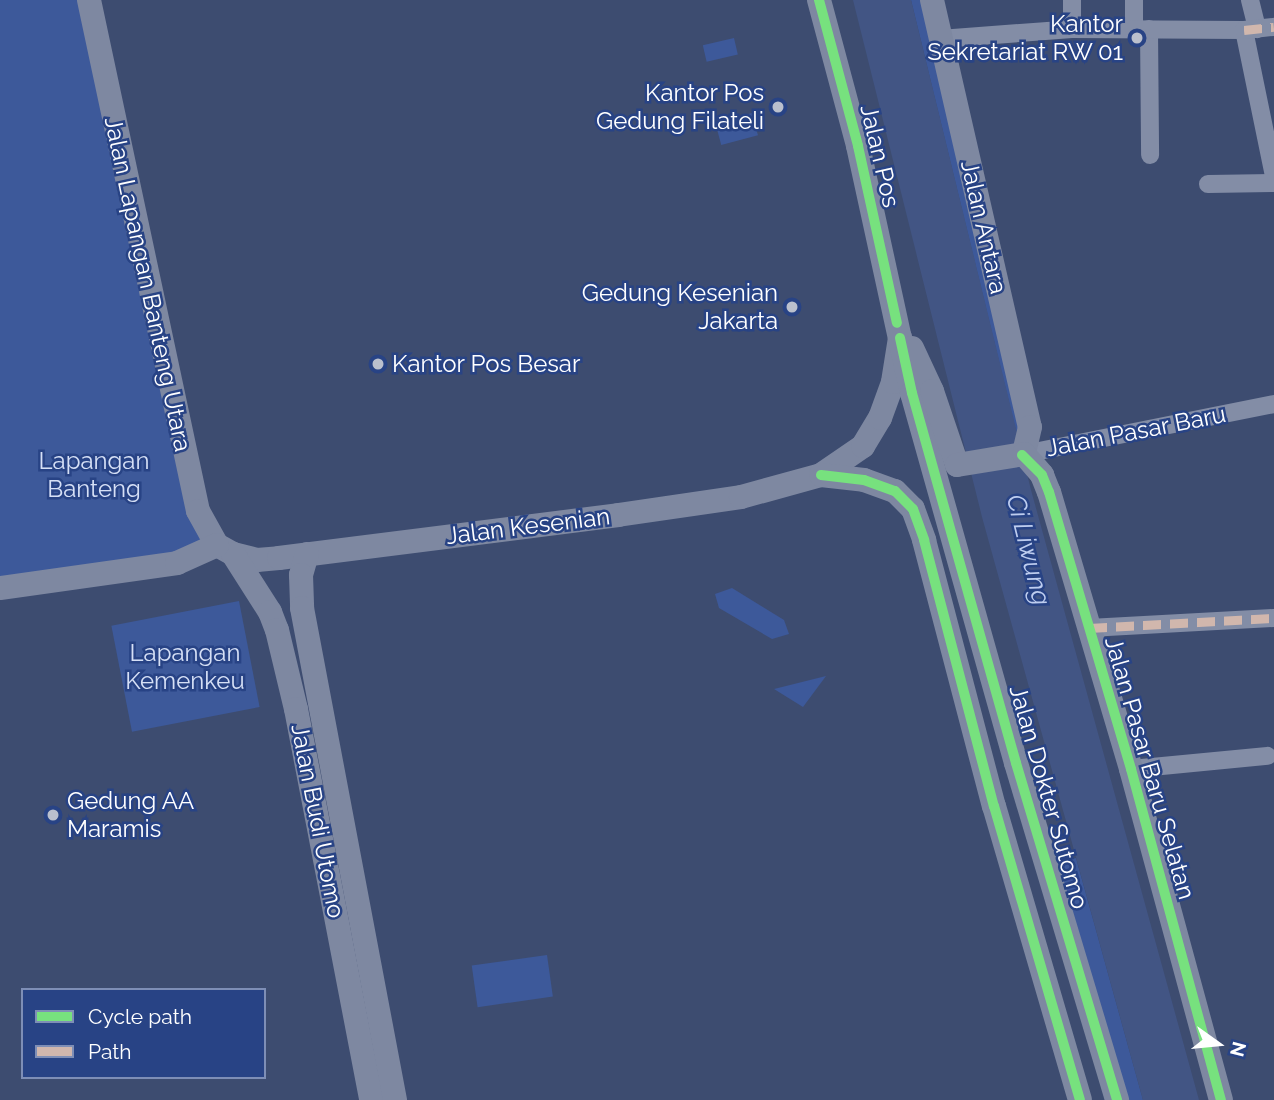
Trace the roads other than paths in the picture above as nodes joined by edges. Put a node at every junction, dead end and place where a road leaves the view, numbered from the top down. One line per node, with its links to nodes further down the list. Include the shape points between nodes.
1 (89, 0): 21 (main road, Jalan Lapangan Banteng Utara, via 198,511)
2 (819, 0): 16 (main road, Jalan Pos, via 858,146)
3 (932, 0): 10 (main road, Jalan Antara)
4 (1072, 0): 7 (street)
5 (1134, 0): 8 (street)
6 (1250, 0): 9 (street)
7 (1072, 29): 8 (street); 10 (street)
8 (1142, 29): 9 (street); 12 (street)
9 (1258, 29): 11 (street)
10 (940, 39): 18 (main road, Jalan Antara, via 1030,427)
11 (1268, 121): 13 (street)
12 (1150, 155)
13 (1274, 176)
14 (1274, 183): 15 (street)
15 (1208, 184)
16 (899, 330): 18 (main road, Jalan Pasar Baru, via 932,391 961,465); 19 (main road, via 893,382 880,418 863,446); 20 (main road, Jalan Pos)
17 (1274, 404): 18 (street, Jalan Pasar Baru)
18 (1023, 454): 25 (main road, Jalan Pasar Baru Selatan, via 1042,475 1049,492)
19 (821, 475): 22 (main road, Jalan Kesenian, via 725,500); 30 (main road, via 864,480 895,491 913,509)
20 (944, 504): 31 (main road, Jalan Dokter Sutomo)
21 (225, 549): 22 (main road, Jalan Kesenian, via 257,560); 23 (main road, via 177,563); 28 (main road, Jalan Budi Utomo, via 271,612 277,630)
22 (307, 554): 29 (main road, Jalan Budi Utomo, via 301,575 302,608)
23 (0, 589)
24 (1274, 618): 25 (street)
25 (1088, 628): 27 (main road, Jalan Pasar Baru Selatan)
26 (1267, 757): 27 (street)
27 (1130, 769): 32 (main road, Jalan Pasar Baru Selatan)
28 (371, 1100)
29 (395, 1100)
30 (1080, 1100)
31 (1117, 1100)
32 (1221, 1100)

